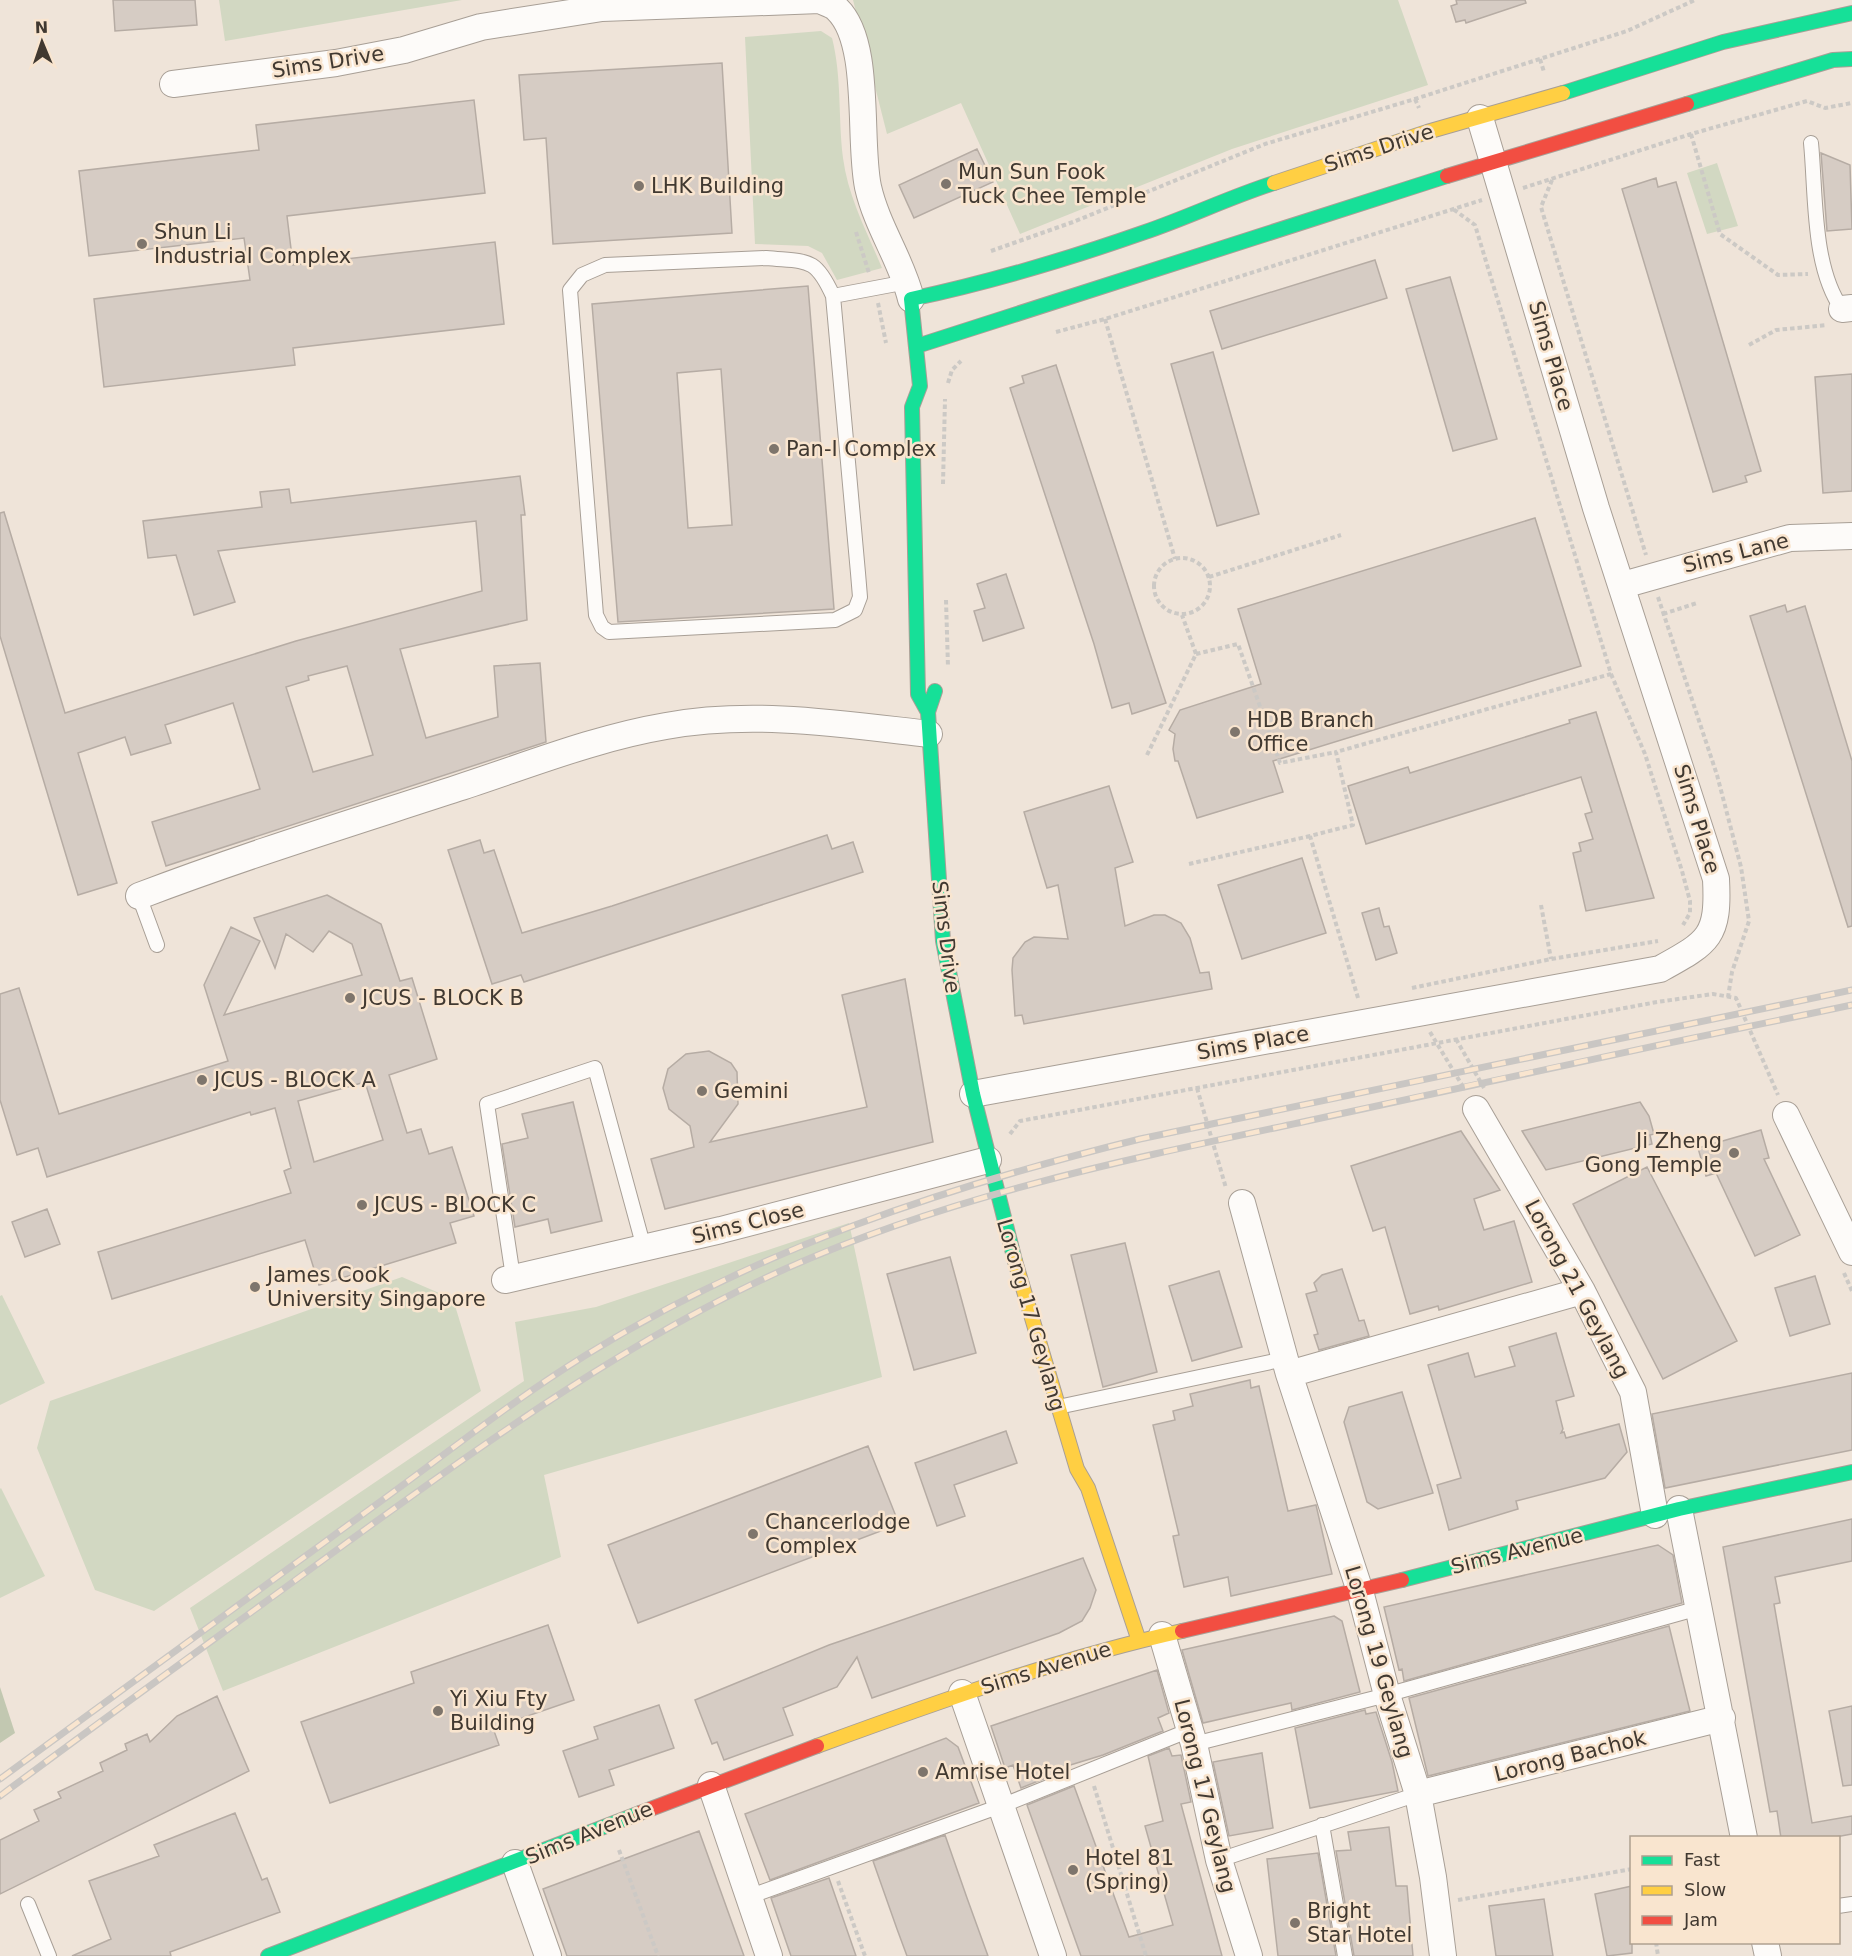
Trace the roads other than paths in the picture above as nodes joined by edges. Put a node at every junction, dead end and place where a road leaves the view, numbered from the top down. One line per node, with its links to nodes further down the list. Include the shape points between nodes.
1 (1852, 13): 4 (street, Sims Drive, via 1723,42)
2 (1852, 59): 6 (street, via 1833,60)
3 (173, 84): 7 (street, Sims Drive, via 336,63 404,50 481,27 602,8 820,0 837,9 855,40 861,72 868,188)
4 (1480, 118): 6 (street, Sims Place); 7 (street, Sims Drive, via 1261,187 1146,232 986,284)
5 (1811, 143): 9 (lane, via 1821,255)
6 (1493, 162): 10 (street); 14 (street, Sims Place, via 1596,508)
7 (909, 291): 8 (lane, via 875,290); 10 (street, Sims Drive)
8 (832, 296): 8 (lane, via 860,589 855,610 835,620 609,632 596,615 570,290 582,275 605,265 766,258 804,262 821,270)
9 (1841, 314)
10 (917, 346): 11 (street, Sims Drive)
11 (920, 386): 12 (street, Sims Drive); 16 (street, Sims Drive, via 912,407 918,694)
12 (929, 404)
13 (1852, 536): 14 (street, Sims Lane, via 1790,538)
14 (1623, 585): 19 (street, Sims Place, via 1716,879 1715,927 1702,943 1660,969)
15 (941, 672): 16 (street, Sims Drive)
16 (928, 723): 17 (street, via 723,720 667,725 587,746); 19 (street, Sims Drive, via 942,941)
17 (139, 896): 18 (lane)
18 (157, 945)
19 (973, 1095): 22 (street, Sims Drive)
20 (1482, 1102): 27 (street, Lorong 21 Geylang)
21 (1786, 1115): 25 (street)
22 (988, 1160): 24 (street, Sims Close); 29 (street, Lorong 17 Geylang)
23 (1242, 1203): 28 (street, Lorong 19 Geylang)
24 (644, 1248): 26 (street, Sims Close); 26 (lane, via 595,1068 487,1104)
25 (1852, 1252)
26 (509, 1278)
27 (1582, 1291): 28 (street); 32 (street, Lorong 21 Geylang, via 1633,1392)
28 (1287, 1366): 29 (lane); 33 (street, Lorong 19 Geylang)
29 (1058, 1407): 30 (street, Lorong 17 Geylang)
30 (1077, 1469): 35 (street, Lorong 17 Geylang); 36 (street, Lorong 17 Geylang, via 1078,1490)
31 (1852, 1472): 32 (street, Sims Avenue)
32 (1667, 1512): 33 (street, Sims Avenue); 34 (street, Lorong 21 Geylang)
33 (1360, 1591): 35 (street, Sims Avenue); 38 (street, Lorong 19 Geylang)
34 (1699, 1608): 38 (lane); 39 (street, Lorong 21 Geylang)
35 (1151, 1638): 36 (street, Sims Avenue); 40 (street, Lorong 17 Geylang)
36 (1125, 1644): 37 (street, Sims Avenue)
37 (962, 1693): 41 (street, Sims Avenue); 43 (street)
38 (1387, 1695): 40 (lane); 42 (street, Lorong 19 Geylang)
39 (1722, 1718): 42 (street, Lorong Bachok); 45 (street, Lorong 21 Geylang)
40 (1192, 1737): 43 (lane); 46 (street, Lorong 17 Geylang)
41 (711, 1785): 47 (street, Sims Avenue); 48 (street)
42 (1418, 1794): 44 (lane); 58 (street, Lorong 19 Geylang)
43 (1000, 1806): 48 (lane); 55 (street)
44 (1322, 1825): 46 (lane); 57 (lane)
45 (1744, 1836)
46 (1219, 1860): 56 (street, Lorong 17 Geylang)
47 (515, 1863): 50 (street, Sims Avenue); 53 (street)
48 (748, 1896): 54 (street)
49 (28, 1905): 51 (lane)
50 (320, 1947): 52 (street, Sims Avenue)
51 (49, 1956)
52 (268, 1956)
53 (548, 1956)
54 (769, 1956)
55 (1053, 1956)
56 (1249, 1956)
57 (1345, 1956)
58 (1443, 1956)

